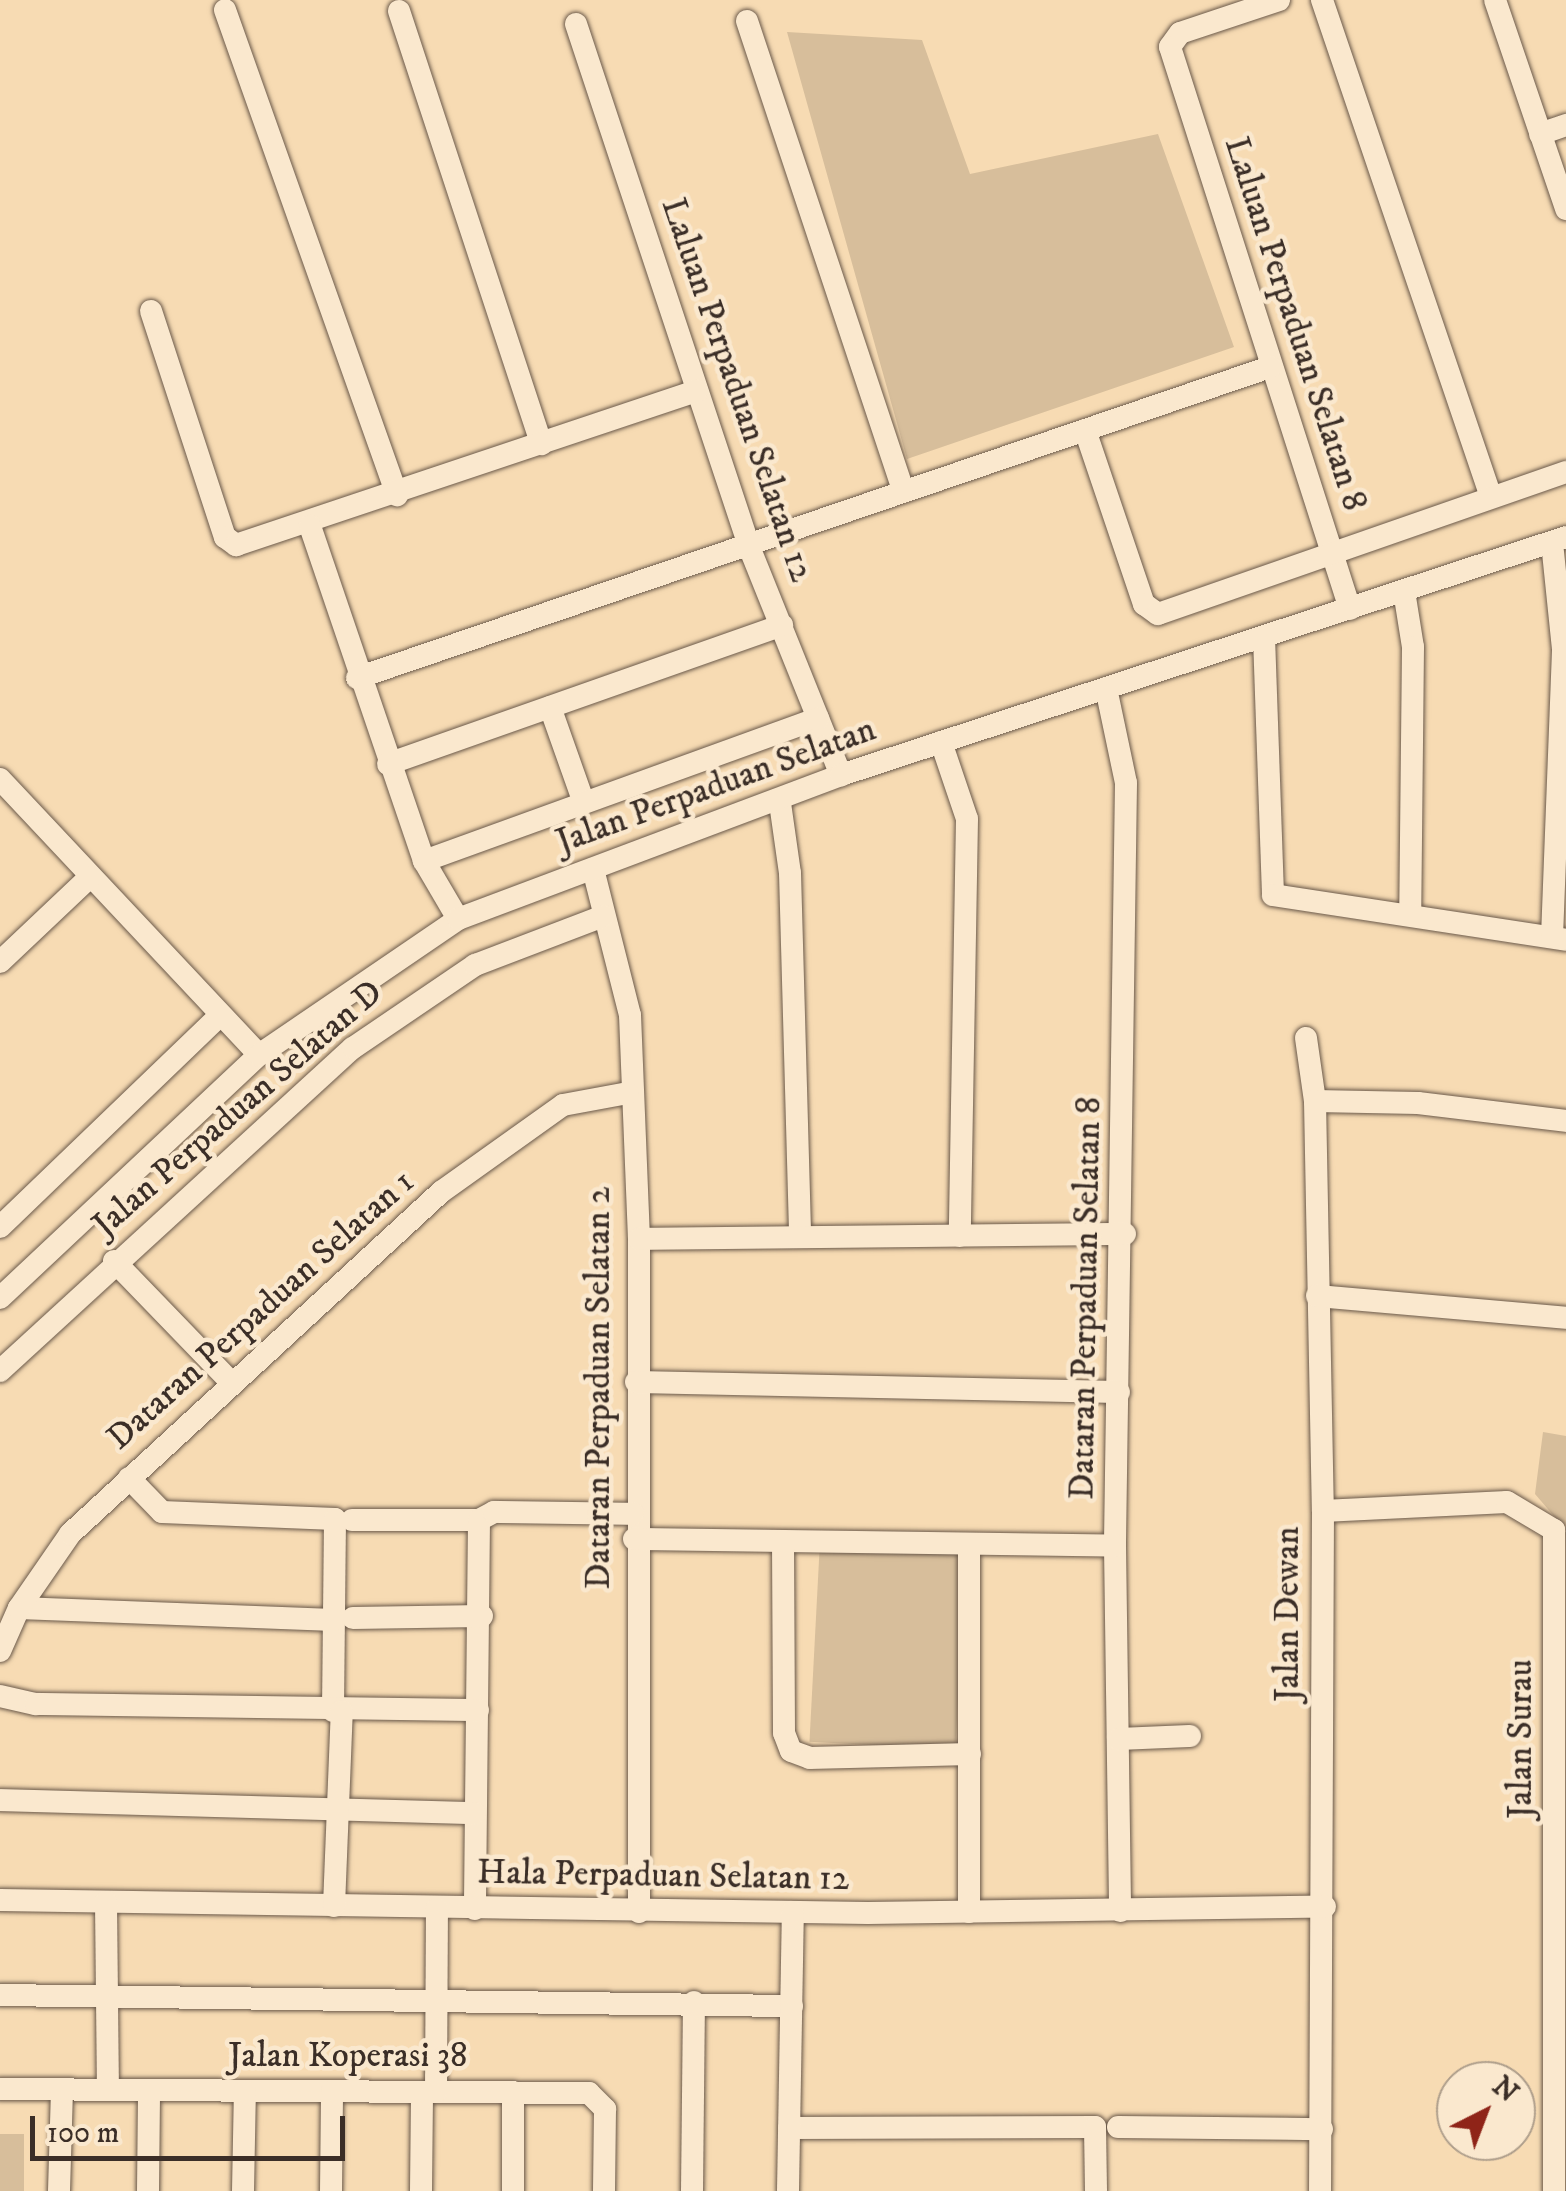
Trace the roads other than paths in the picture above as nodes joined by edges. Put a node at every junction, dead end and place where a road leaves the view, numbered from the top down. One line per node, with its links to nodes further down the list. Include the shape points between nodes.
1 (1279, 0): 12 (street, Laluan Perpaduan Selatan 8, via 1171,41)
2 (1322, 0): 19 (street)
3 (1495, 0): 9 (street)
4 (225, 10): 18 (street)
5 (399, 10): 15 (street)
6 (748, 21): 17 (street)
7 (576, 24): 13 (street, Laluan Perpaduan Selatan 12)
8 (1566, 126): 9 (street)
9 (1540, 134): 10 (street)
10 (1566, 209)
11 (152, 311): 20 (street, via 226,537 236,545)
12 (1270, 367): 14 (street); 23 (street, Laluan Perpaduan Selatan 8)
13 (698, 390): 15 (street); 22 (street, Laluan Perpaduan Selatan 12)
14 (1086, 430): 17 (street); 23 (street, via 1152,613)
15 (541, 444): 18 (street)
16 (1566, 472): 19 (street)
17 (904, 492): 22 (street)
18 (397, 496): 20 (street)
19 (1491, 497): 23 (street)
20 (310, 526): 28 (street)
21 (1559, 540): 24 (street, Jalan Perpaduan Selatan); 44 (street)
22 (750, 549): 26 (street, Laluan Perpaduan Selatan 12); 28 (street)
23 (1334, 552): 25 (street, Laluan Perpaduan Selatan 8)
24 (1404, 591): 25 (street, Jalan Perpaduan Selatan); 41 (street, via 1413,647)
25 (1350, 609): 27 (street, Jalan Perpaduan Selatan)
26 (782, 625): 30 (street); 31 (street, Laluan Perpaduan Selatan 12)
27 (1264, 637): 29 (street, Jalan Perpaduan Selatan); 41 (street, via 1268,885 1291,902)
28 (357, 678): 33 (street)
29 (1106, 688): 32 (street, Jalan Perpaduan Selatan); 54 (street, Dataran Perpaduan Selatan 8, via 1126,783)
30 (550, 707): 33 (street); 36 (street)
31 (818, 718): 34 (street, Laluan Perpaduan Selatan 12); 36 (street)
32 (941, 742): 34 (street, Jalan Perpaduan Selatan); 55 (street, via 968,819)
33 (388, 764): 38 (street)
34 (841, 775): 37 (street, Jalan Perpaduan Selatan)
35 (0, 779): 40 (street)
36 (583, 800): 38 (street)
37 (780, 804): 39 (street, Jalan Perpaduan Selatan); 53 (street, via 790,874)
38 (424, 861): 43 (street)
39 (594, 868): 42 (street, Dataran Perpaduan Selatan 2); 43 (street, Jalan Perpaduan Selatan)
40 (90, 876): 45 (street); 46 (street)
41 (1410, 914): 44 (street)
42 (604, 916): 49 (street, Dataran Perpaduan Selatan 2, via 629,992); 57 (street, Jalan Perpaduan Selatan D, via 476,965 394,1017)
43 (458, 919): 48 (street, Jalan Perpaduan Selatan)
44 (1559, 938)
45 (0, 962)
46 (220, 1015): 48 (street); 52 (street)
47 (1306, 1038): 50 (street, Jalan Dewan)
48 (259, 1056): 59 (street, Jalan Perpaduan Selatan)
49 (628, 1093): 56 (street, Dataran Perpaduan Selatan 2); 62 (street, Dataran Perpaduan Selatan 1, via 563,1105 441,1192)
50 (1315, 1101): 51 (street, via 1418,1102); 58 (street, Jalan Dewan)
51 (1566, 1121)
52 (0, 1226)
53 (800, 1233): 55 (street); 56 (street)
54 (1126, 1234): 55 (street); 64 (street, Dataran Perpaduan Selatan 8)
55 (960, 1236)
56 (639, 1239): 63 (street, Dataran Perpaduan Selatan 2)
57 (114, 1261): 61 (street, Jalan Perpaduan Selatan D); 62 (street)
58 (1317, 1296): 60 (street); 66 (street, Jalan Dewan)
59 (0, 1298)
60 (1566, 1318)
61 (0, 1371)
62 (231, 1382): 65 (street, Dataran Perpaduan Selatan 1)
63 (636, 1382): 64 (street); 67 (street, Dataran Perpaduan Selatan 2)
64 (1119, 1392): 73 (street, Dataran Perpaduan Selatan 8)
65 (130, 1478): 68 (street, via 162,1512); 74 (street, Dataran Perpaduan Selatan 1, via 70,1534)
66 (1322, 1512): 90 (street, Jalan Dewan); 124 (street, Jalan Surau, via 1508,1502 1554,1530)
67 (633, 1514): 69 (street, via 494,1512); 70 (street, Dataran Perpaduan Selatan 2)
68 (343, 1520): 69 (street); 76 (street)
69 (479, 1520): 75 (street)
70 (634, 1539): 71 (street); 94 (street, Dataran Perpaduan Selatan 2)
71 (784, 1542): 72 (street); 83 (street, via 784,1733 791,1751 810,1758)
72 (969, 1544): 73 (street); 83 (street)
73 (1116, 1546): 82 (street, Dataran Perpaduan Selatan 8)
74 (19, 1608): 76 (street); 77 (street, Dataran Perpaduan Selatan 1)
75 (482, 1616): 76 (street); 79 (street)
76 (344, 1619): 80 (street)
77 (0, 1651)
78 (0, 1696): 80 (street, via 36,1704)
79 (478, 1710): 80 (street); 86 (street)
80 (338, 1711): 85 (street)
81 (1190, 1736): 82 (street)
82 (1118, 1739): 93 (street, Dataran Perpaduan Selatan 8)
83 (970, 1754): 96 (street)
84 (0, 1800): 85 (street)
85 (341, 1810): 86 (street); 89 (street)
86 (475, 1813): 92 (street)
87 (0, 1900): 88 (street, Hala Perpaduan Selatan 12)
88 (106, 1902): 89 (street, Hala Perpaduan Selatan 12); 98 (street)
89 (334, 1906): 91 (street, Hala Perpaduan Selatan 12)
90 (1325, 1907): 93 (street, Hala Perpaduan Selatan 12); 112 (street, Jalan Dewan)
91 (436, 1908): 92 (street, Hala Perpaduan Selatan 12); 99 (street)
92 (475, 1909): 94 (street, Hala Perpaduan Selatan 12)
93 (1120, 1911): 96 (street, Hala Perpaduan Selatan 12)
94 (640, 1912): 95 (street, Hala Perpaduan Selatan 12)
95 (794, 1912): 96 (street, Hala Perpaduan Selatan 12); 101 (street)
96 (969, 1912)
97 (0, 1995): 98 (street)
98 (107, 1996): 99 (street); 104 (street)
99 (436, 1997): 100 (street); 108 (street)
100 (694, 2002): 101 (street); 120 (street)
101 (792, 2006): 111 (street)
102 (0, 2089): 103 (street, Jalan Koperasi 38)
103 (62, 2090): 104 (street, Jalan Koperasi 38); 113 (street)
104 (108, 2090): 105 (street, Jalan Koperasi 38)
105 (149, 2090): 106 (street, Jalan Koperasi 38); 114 (street)
106 (245, 2091): 107 (street, Jalan Koperasi 38); 115 (street)
107 (332, 2091): 108 (street, Jalan Koperasi 38); 116 (street)
108 (429, 2092): 109 (street, Jalan Koperasi 38); 117 (street)
109 (514, 2092): 118 (street); 119 (street, Jalan Koperasi 38, via 600,2098)
110 (1107, 2127): 111 (street); 112 (street); 122 (street)
111 (789, 2128): 121 (street)
112 (1322, 2128): 123 (street, Jalan Dewan)
113 (59, 2191)
114 (148, 2191)
115 (243, 2191)
116 (331, 2191)
117 (421, 2191)
118 (513, 2191)
119 (604, 2191)
120 (692, 2191)
121 (788, 2191)
122 (1096, 2191)
123 (1320, 2191)
124 (1554, 2191)

